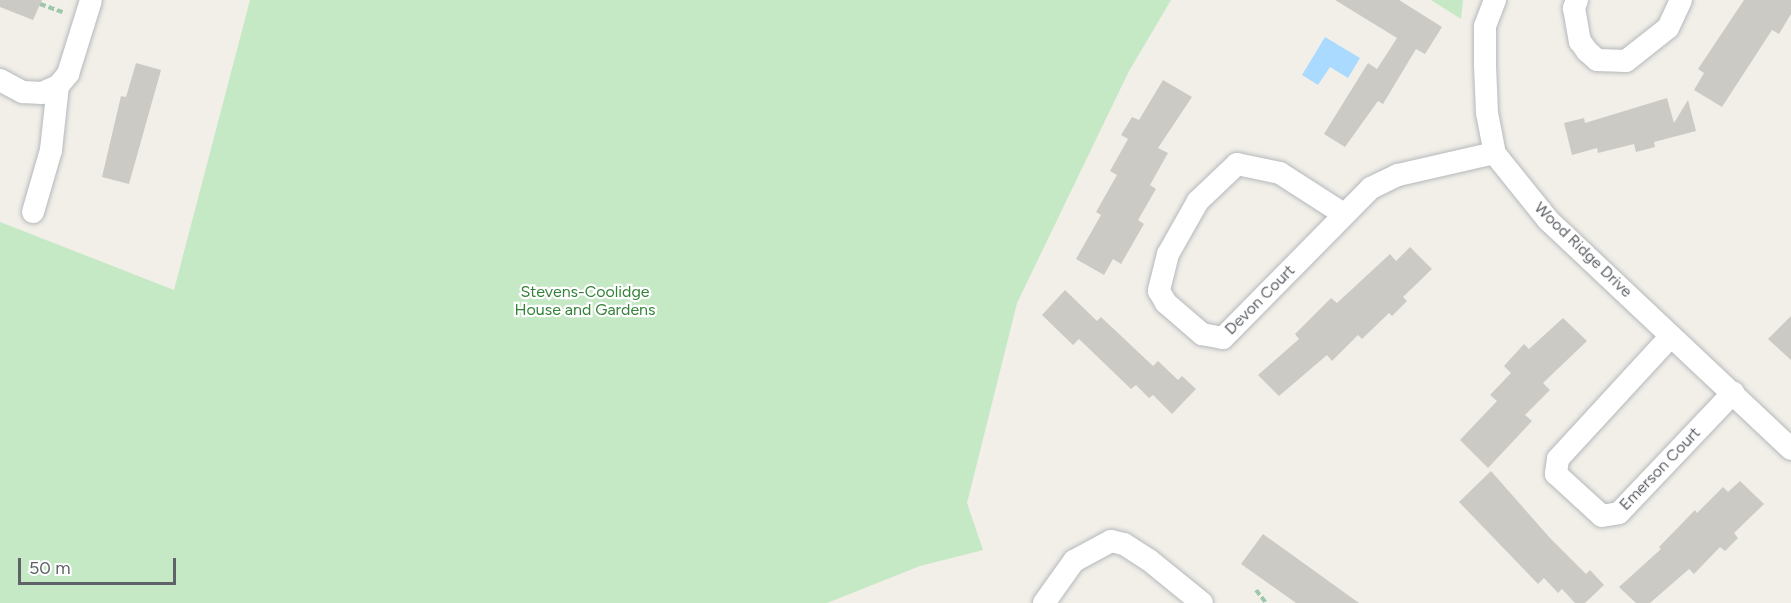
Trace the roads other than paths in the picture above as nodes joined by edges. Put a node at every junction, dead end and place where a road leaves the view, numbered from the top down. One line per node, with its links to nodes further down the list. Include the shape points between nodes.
1 (91, 0): 6 (street, via 68,74)
2 (1495, 0): 7 (street, Wood Ridge Drive, via 1485,36 1487,113)
3 (1577, 0): 4 (street, via 1574,8 1580,41 1587,51 1597,60 1626,61 1668,28)
4 (1681, 0)
5 (0, 81): 6 (street, via 23,92 42,93)
6 (58, 86): 8 (street, via 51,150)
7 (1494, 153): 9 (street, Devon Court, via 1398,175 1371,188); 10 (street, Wood Ridge Drive, via 1548,220)
8 (33, 212)
9 (1342, 213): 9 (street, Devon Court, via 1223,338 1202,334 1166,303 1159,291 1168,254 1198,201 1237,164 1280,173)
10 (1671, 336): 11 (street, Wood Ridge Drive); 11 (street, Emerson Court, via 1558,459 1556,474 1602,516 1619,513)
11 (1733, 393): 12 (street, Wood Ridge Drive)
12 (1788, 441)
13 (1044, 603): 14 (street, via 1074,561 1111,541 1124,544 1149,560)
14 (1202, 603)

